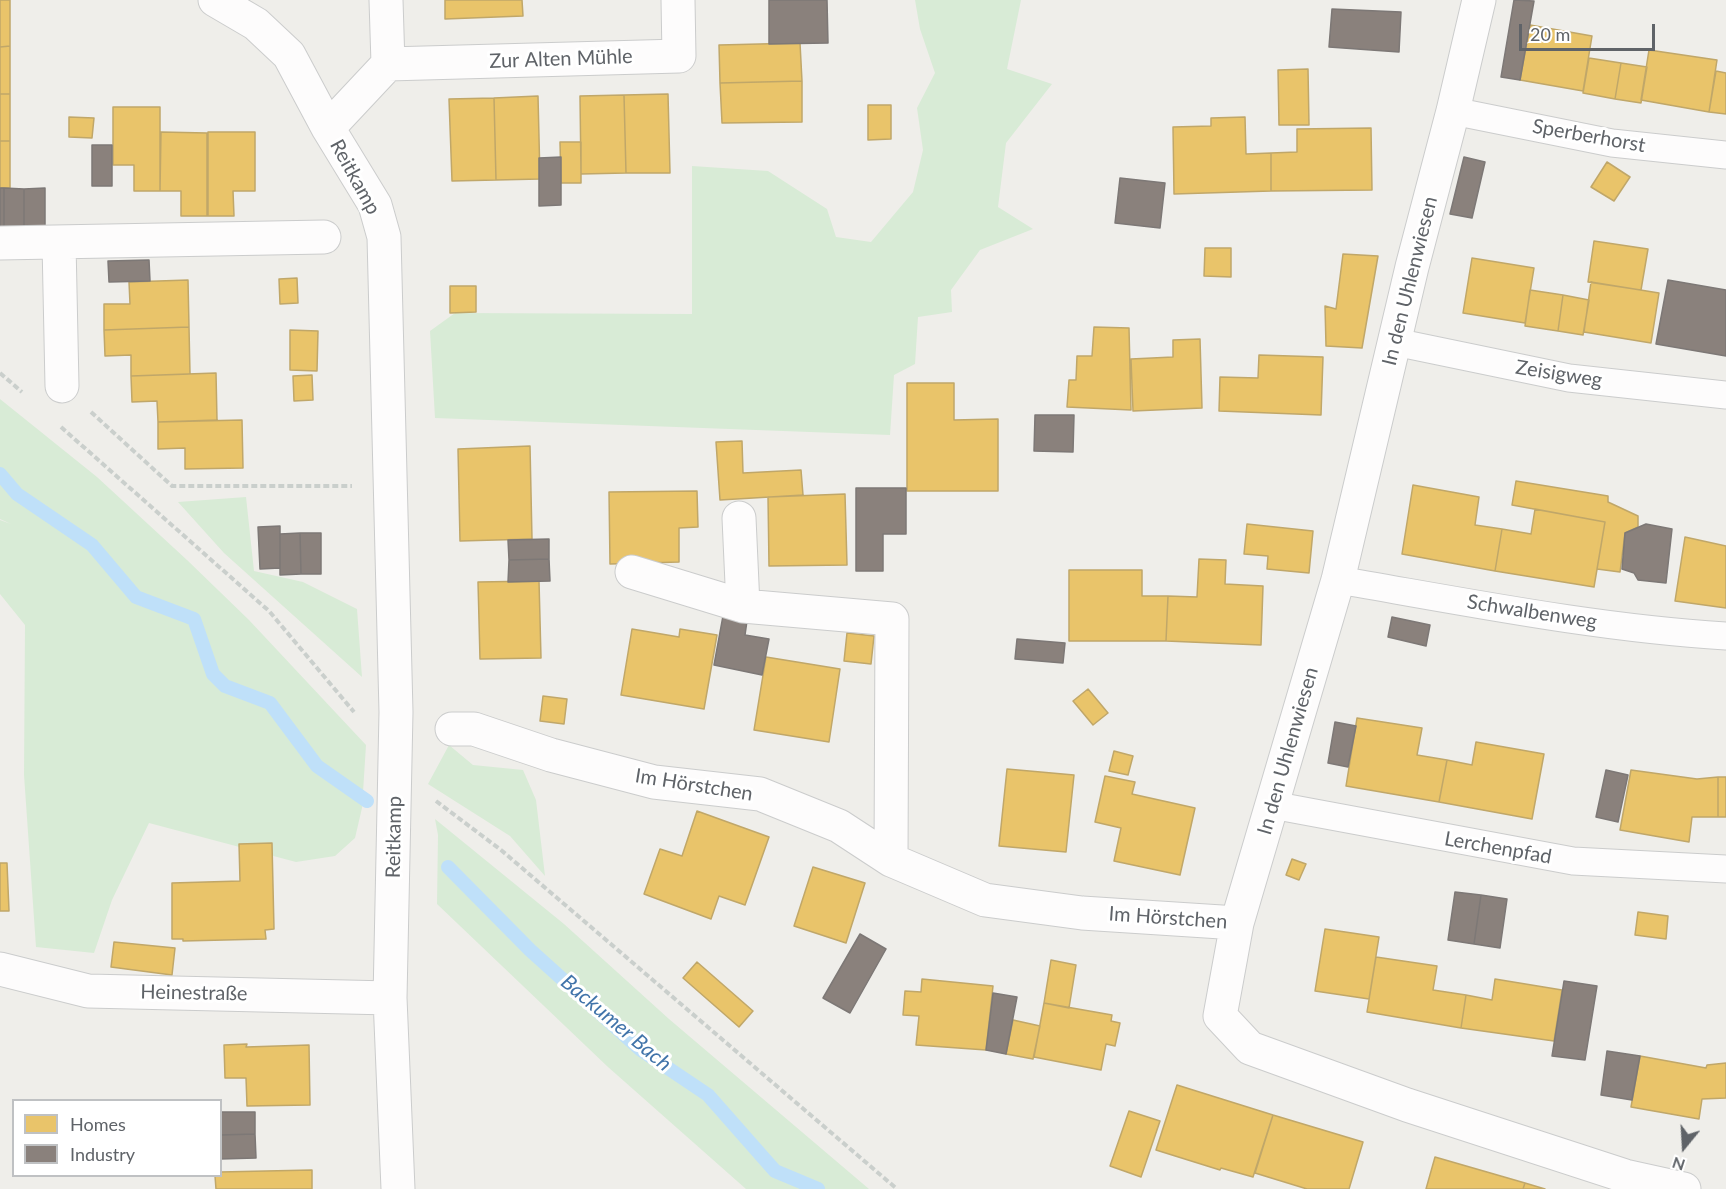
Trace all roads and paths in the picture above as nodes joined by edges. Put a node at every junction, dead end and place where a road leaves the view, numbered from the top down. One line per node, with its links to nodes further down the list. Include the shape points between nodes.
1 (214, 0): 7 (street, via 256,24 289,55)
2 (387, 0): 5 (street)
3 (678, 0): 5 (street, Zur Alten Mühle, via 679,56)
4 (1479, 0): 6 (street, In den Uhlenwiesen)
5 (388, 64): 7 (street, Reitkamp)
6 (1453, 111): 8 (lane, Sperberhorst, via 1612,143); 12 (street, In den Uhlenwiesen)
7 (328, 128): 18 (street, Reitkamp, via 375,205 384,237)
8 (1726, 154)
9 (324, 237): 11 (street)
10 (0, 243): 11 (street)
11 (59, 243): 14 (street)
12 (1395, 342): 15 (lane, Zeisigweg, via 1569,378); 21 (street, In den Uhlenwiesen)
13 (0, 373): 16 (path)
14 (62, 386): 18 (path, via 172,486)
15 (1726, 395)
16 (27, 397)
17 (54, 421): 24 (path, via 269,611)
18 (391, 485): 26 (street, Reitkamp)
19 (739, 518): 22 (street)
20 (632, 572): 22 (street)
21 (1338, 580): 23 (lane, Schwalbenweg, via 1532,614); 27 (street, In den Uhlenwiesen)
22 (743, 606): 28 (street, via 892,619)
23 (1726, 636)
24 (357, 716)
25 (452, 729): 28 (street, Im Hörstchen, via 474,729 551,755 654,782 760,794 838,826)
26 (395, 764): 32 (street, Reitkamp); 34 (path)
27 (1272, 805): 29 (lane, Lerchenpfad, via 1573,861); 30 (street, In den Uhlenwiesen)
28 (891, 860): 30 (street, Im Hörstchen, via 985,900 1082,913)
29 (1726, 869)
30 (1237, 922): 35 (street, In den Uhlenwiesen, via 1220,1016 1250,1048 1407,1105 1625,1176)
31 (0, 969): 32 (street, Heinestraße, via 88,991)
32 (390, 998): 33 (street, Reitkamp)
33 (398, 1189)
34 (897, 1189)
35 (1684, 1189)

